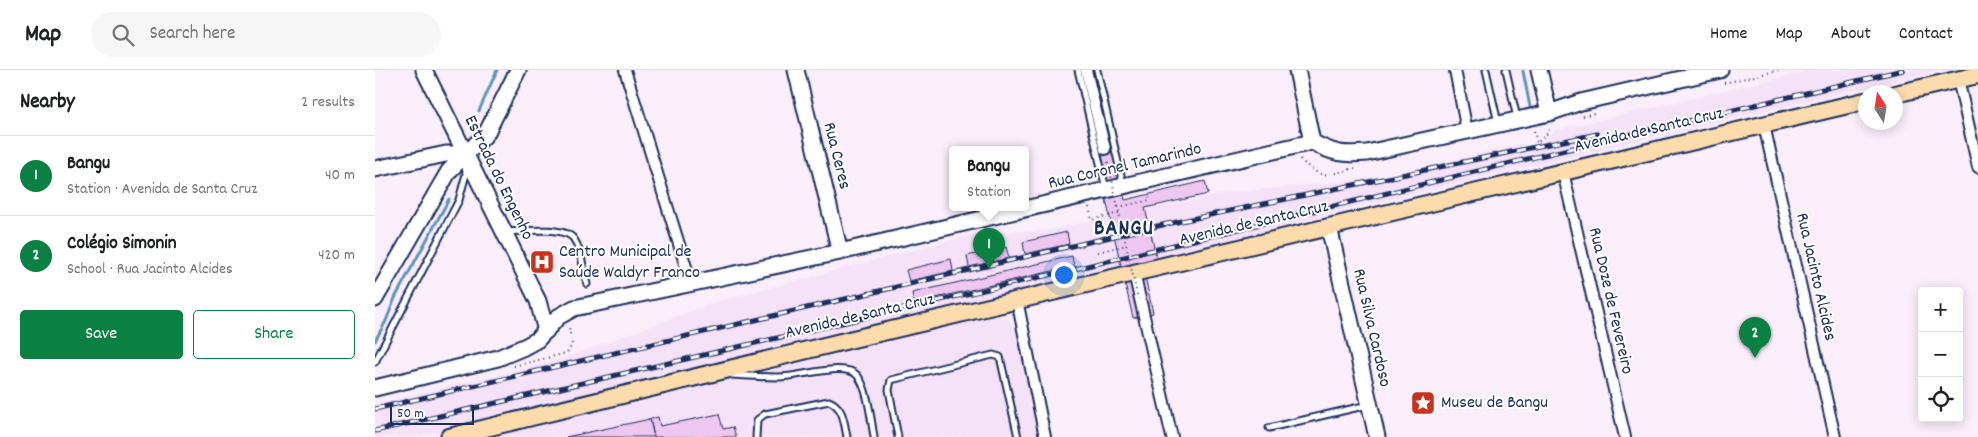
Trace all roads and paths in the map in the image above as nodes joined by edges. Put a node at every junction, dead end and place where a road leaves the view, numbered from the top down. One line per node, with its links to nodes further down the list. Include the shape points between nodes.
1 (424, 70): 29 (main road, Estrada do Engenho)
2 (518, 70): 29 (main road, via 486,134)
3 (625, 70): 51 (street)
4 (796, 70): 48 (main road, Rua Ceres)
5 (1078, 70): 36 (lane)
6 (1086, 70): 28 (street)
7 (1097, 70): 36 (lane)
8 (1297, 70): 26 (main road)
9 (1455, 70): 25 (street)
10 (1486, 70): 23 (lane)
11 (1506, 70): 22 (lane)
12 (1539, 70): 19 (main road)
13 (1780, 70): 15 (path)
14 (1978, 75): 16 (main road)
15 (1721, 77): 19 (main road, via 1581,102)
16 (1958, 79): 17 (main road); 33 (street)
17 (1903, 92)
18 (1858, 103): 24 (main road, Avenida de Santa Cruz)
19 (1546, 113): 22 (main road); 27 (path, via 1549,132)
20 (1596, 113): 21 (path)
21 (1577, 118)
22 (1517, 120): 23 (main road)
23 (1498, 124): 25 (main road)
24 (1764, 125): 35 (main road, Avenida de Santa Cruz); 75 (street, Rua Jacinto Alcides)
25 (1467, 131): 26 (main road, via 1367,153 1329,152)
26 (1312, 142): 36 (main road, Rua Coronel Tamarindo)
27 (1537, 143)
28 (1105, 150)
29 (465, 154): 34 (main road, via 446,154); 46 (main road, Estrada do Engenho); 53 (main road, via 444,178); 58 (lane, via 466,174 459,200)
30 (1297, 156): 32 (path, via 1311,170 1325,175)
31 (1108, 162): 38 (path, bridge)
32 (1363, 166)
33 (1978, 167)
34 (375, 169)
35 (1563, 172): 44 (main road, Avenida de Santa Cruz); 74 (street, Rua Doze de Fevereiro)
36 (1116, 192): 40 (main road, Rua Coronel Tamarindo)
37 (1149, 194): 38 (path, via 1151,200)
38 (1118, 208): 41 (path, bridge)
39 (1029, 211): 48 (main road, Rua Coronel Tamarindo)
40 (1029, 211)
41 (1119, 214): 42 (path); 43 (path, bridge)
42 (1092, 220)
43 (1121, 224): 45 (path); 47 (path, bridge)
44 (1329, 227): 50 (main road, Avenida de Santa Cruz); 62 (main road, Rua Silva Cardoso)
45 (1093, 231)
46 (504, 232): 52 (lane, via 567,233 577,247); 57 (main road, Estrada do Engenho, via 538,301)
47 (1126, 245): 49 (path); 55 (path, bridge)
48 (840, 252): 51 (main road, Rua Coronel Tamarindo)
49 (1098, 252)
50 (1135, 273): 54 (main road, Avenida de Santa Cruz); 72 (street)
51 (691, 283): 57 (main road, Rua Coronel Tamarindo, via 574,308 558,317)
52 (587, 284)
53 (375, 298)
54 (1017, 300): 60 (main road, Avenida de Santa Cruz); 71 (street)
55 (1138, 300)
56 (571, 322): 59 (path, via 571,347 567,353)
57 (546, 331): 61 (main road, Rua Coronel Tamarindo, via 537,340 498,358)
58 (375, 362)
59 (509, 368)
60 (709, 374): 64 (main road, Avenida de Santa Cruz); 68 (lane, via 779,377 850,370 862,384)
61 (375, 388)
62 (1369, 405): 63 (lane); 73 (main road, Rua Silva Cardoso)
63 (1269, 428)
64 (468, 435): 65 (main road, Avenida de Santa Cruz)
65 (449, 437)
66 (756, 437): 67 (lane, via 757,420 765,414 829,401 841,409)
67 (847, 437)
68 (874, 437)
69 (898, 437): 70 (lane, via 889,390 891,380 993,355 1000,357)
70 (1018, 437)
71 (1045, 437)
72 (1172, 437)
73 (1377, 437)
74 (1625, 437)
75 (1835, 437)

